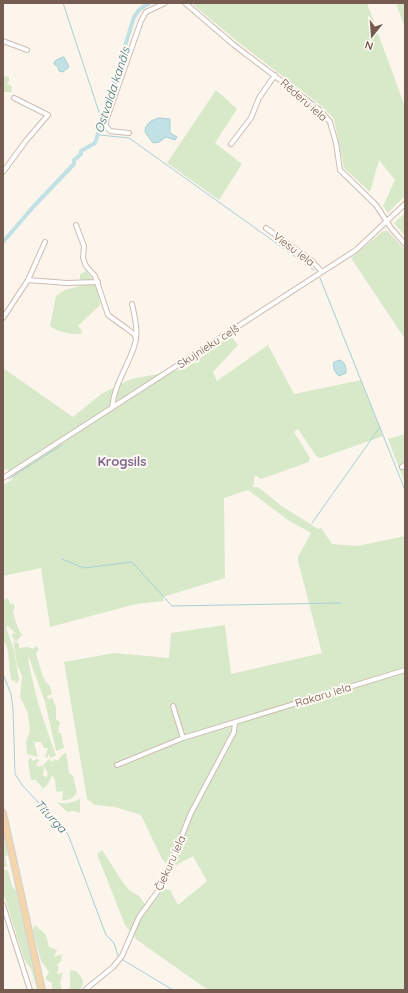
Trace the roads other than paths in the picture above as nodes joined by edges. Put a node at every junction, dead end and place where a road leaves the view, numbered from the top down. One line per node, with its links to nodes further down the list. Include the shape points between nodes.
1 (165, 3): 7 (street, via 146,12 140,21 106,122 110,131)
2 (185, 3): 5 (street, Rēderu iela, via 234,45)
3 (3, 41): 4 (street)
4 (27, 50)
5 (275, 75): 8 (street, via 259,98 251,118); 11 (street, Rēderu iela, via 321,111 330,122 340,170 376,205)
6 (14, 98): 9 (street, via 48,115)
7 (129, 133)
8 (231, 144)
9 (3, 172)
10 (405, 204): 11 (street, Skujnieku ceļš)
11 (387, 222): 15 (street, Rēderu iela); 16 (street, Skujnieku ceļš, via 356,250)
12 (76, 225): 18 (street, via 83,241 83,258 86,266)
13 (266, 228): 16 (street, Viesu iela, via 312,261)
14 (45, 242): 17 (street)
15 (405, 244)
16 (322, 272): 22 (street, Skujnieku ceļš)
17 (28, 280): 18 (street); 20 (street)
18 (98, 282): 21 (street, via 108,315)
19 (132, 304): 21 (street)
20 (3, 318)
21 (136, 339): 22 (street, via 113,394)
22 (112, 408): 23 (street, Skujnieku ceļš)
23 (3, 478)
24 (405, 670): 26 (street, Rakaru iela)
25 (173, 706): 27 (street)
26 (235, 722): 27 (street, Rakaru iela); 33 (street, Čiekuru iela, via 234,732 191,813 161,887 136,922 119,961)
27 (183, 738): 28 (street, Rakaru iela)
28 (117, 765)
29 (3, 813): 32 (main road)
30 (3, 905): 31 (street)
31 (30, 990)
32 (42, 990)
33 (85, 990)

